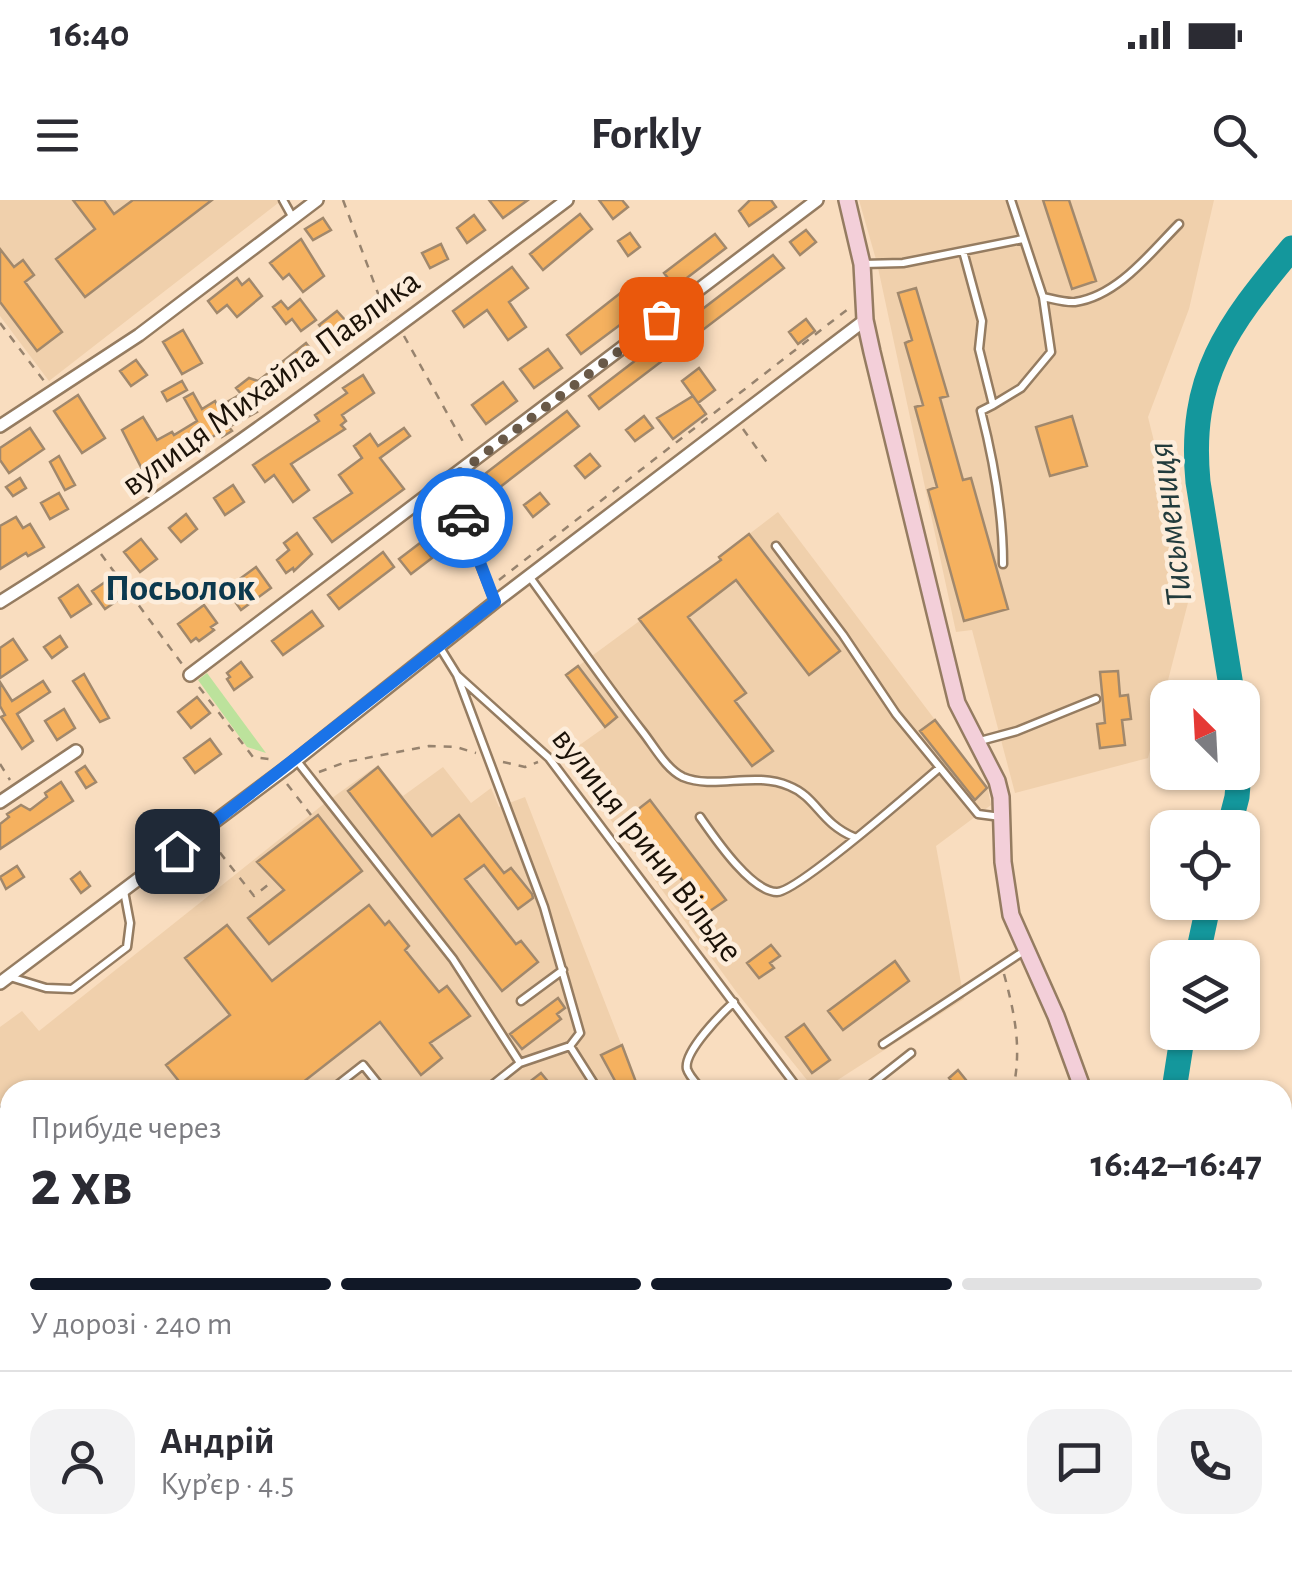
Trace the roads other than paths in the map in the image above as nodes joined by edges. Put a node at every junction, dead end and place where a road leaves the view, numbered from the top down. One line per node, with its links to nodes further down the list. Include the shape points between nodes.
1 (283, 200): 7 (lane)
2 (316, 200): 7 (street)
3 (568, 200): 20 (street, вулиця Михайла Павлика, via 224,455)
4 (817, 200): 16 (street)
5 (847, 200): 11 (street)
6 (1011, 200): 9 (lane)
7 (293, 218): 15 (street, via 138,335)
8 (1178, 224): 12 (lane, via 1102,292 1074,302)
9 (1023, 239): 10 (lane); 12 (lane)
10 (964, 251): 11 (lane); 14 (lane)
11 (862, 264): 13 (street)
12 (1043, 297): 14 (lane, via 1051,352 1021,388)
13 (866, 320): 19 (street); 26 (street, via 953,686)
14 (993, 405): 18 (lane, via 981,412 996,467)
15 (0, 426)
16 (450, 480): 21 (lane); 23 (street)
17 (776, 546): 29 (lane)
18 (1003, 564)
19 (529, 576): 21 (street); 33 (lane, via 675,772 702,781 753,778 792,786 828,823)
20 (0, 602)
21 (495, 602): 22 (street)
22 (440, 646): 24 (lane, вулиця Ірини Вільде); 28 (street)
23 (190, 674)
24 (457, 675): 36 (lane); 39 (lane, вулиця Ірини Вільде, via 549,758)
25 (1096, 700): 26 (lane)
26 (975, 742): 32 (street, via 997,781)
27 (76, 750): 30 (street)
28 (293, 763): 34 (street); 43 (lane, via 453,959)
29 (938, 769): 32 (lane, via 978,814); 33 (lane)
30 (0, 802)
31 (700, 817): 33 (lane, via 750,877 778,892 802,881)
32 (1002, 817): 35 (street, via 1005,887)
33 (854, 837)
34 (124, 892): 37 (street); 37 (lane, via 127,946 72,990)
35 (1026, 950): 40 (lane); 51 (street)
36 (562, 970): 38 (lane); 41 (lane, via 580,1033)
37 (5, 980)
38 (521, 1001)
39 (734, 1002): 48 (lane, via 688,1061); 49 (lane, вулиця Ірини Вільде)
40 (883, 1044)
41 (570, 1046): 43 (lane); 47 (lane)
42 (911, 1054): 50 (lane)
43 (520, 1063): 46 (lane)
44 (344, 1080): 45 (lane, via 363,1065)
45 (375, 1080)
46 (499, 1080)
47 (592, 1080)
48 (694, 1080)
49 (792, 1080)
50 (877, 1080)
51 (1078, 1080)

